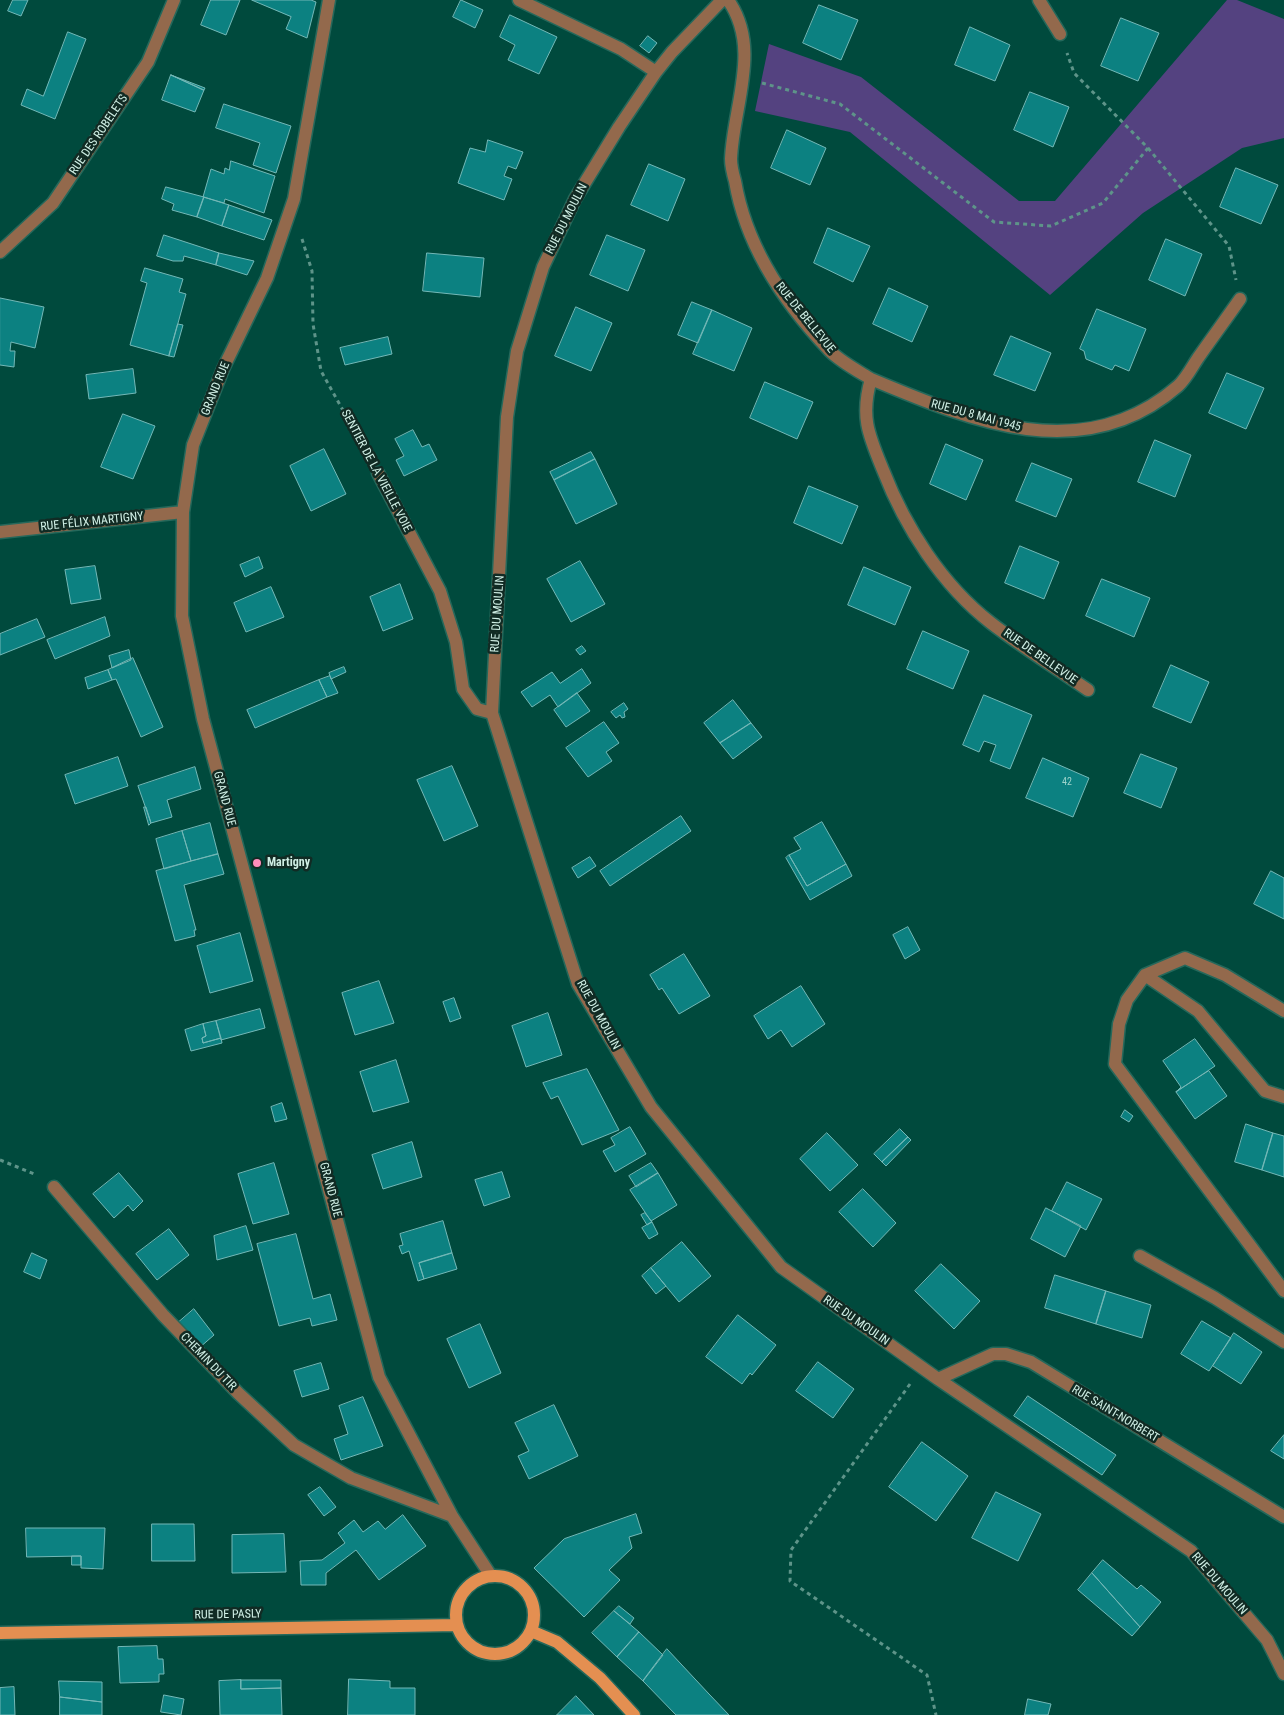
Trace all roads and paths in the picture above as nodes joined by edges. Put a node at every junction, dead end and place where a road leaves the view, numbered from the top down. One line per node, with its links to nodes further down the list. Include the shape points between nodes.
1 (174, 0): 12 (street, RUE DES ROBELETS, via 148,62 52,203)
2 (329, 0): 11 (street, GRAND RUE)
3 (519, 0): 8 (street, via 621,49)
4 (722, 0): 8 (street, RUE DU MOULIN)
5 (728, 0): 9 (street, RUE DE BELLEVUE, via 743,28)
6 (1040, 0): 7 (street)
7 (1060, 34): 10 (path, via 1074,73)
8 (656, 72): 19 (street, RUE DU MOULIN, via 575,199 543,267 517,351 507,417)
9 (743, 78): 10 (path, via 840,104 994,222 1051,226 1103,203); 14 (street, RUE DE BELLEVUE, via 731,160 738,199 757,252 782,293 832,352)
10 (1148, 148): 13 (path, via 1229,246)
11 (289, 214): 15 (path, SENTIER DE LA VIEILLE VOIE, via 306,244 312,271 313,324 321,371); 16 (street, GRAND RUE, via 267,278 223,369 194,445)
12 (0, 252)
13 (1240, 299): 14 (street, RUE DU 8 MAI 1945, via 1180,385 1149,408 1105,426 1061,433 1009,427 943,409)
14 (871, 380): 18 (street, RUE DE BELLEVUE, via 865,400 868,432 891,490 917,539 952,586 990,623)
15 (378, 473): 19 (street, SENTIER DE LA VIEILLE VOIE, via 440,591 456,642 462,689 477,709)
16 (183, 512): 17 (street, RUE FÉLIX MARTIGNY); 30 (street, GRAND RUE, via 182,616 203,720 379,1377)
17 (0, 532)
18 (1088, 690)
19 (492, 713): 28 (street, RUE DU MOULIN, via 578,984 651,1107 781,1267)
20 (1145, 975): 21 (street, via 1185,958 1225,975); 22 (street, via 1198,1011 1265,1091); 26 (street, via 1127,1000 1118,1024 1115,1064)
21 (1284, 1011)
22 (1284, 1097)
23 (0, 1160): 24 (path, via 34,1174)
24 (54, 1187): 30 (street, CHEMIN DU TIR, via 163,1315 238,1393 294,1445 351,1478)
25 (1140, 1256): 27 (street)
26 (1284, 1291)
27 (1284, 1342)
28 (922, 1367): 29 (street, RUE DU MOULIN); 38 (path, via 790,1550 790,1581 927,1675)
29 (938, 1379): 31 (street, RUE SAINT-NORBERT, via 993,1354 1006,1354 1031,1362); 36 (street, RUE DU MOULIN, via 1191,1551 1267,1640)
30 (452, 1516): 32 (street, GRAND RUE)
31 (1284, 1517)
32 (491, 1576): 33 (main road, via 467,1587 456,1611); 34 (main road, via 505,1577 527,1592 533,1604)
33 (457, 1624): 34 (main road, via 472,1647 485,1653 499,1654 512,1650); 35 (main road, RUE DE PASLY)
34 (531, 1631): 37 (main road, via 557,1642 600,1678)
35 (0, 1633)
36 (1284, 1674)
37 (634, 1715)
38 (936, 1715)

